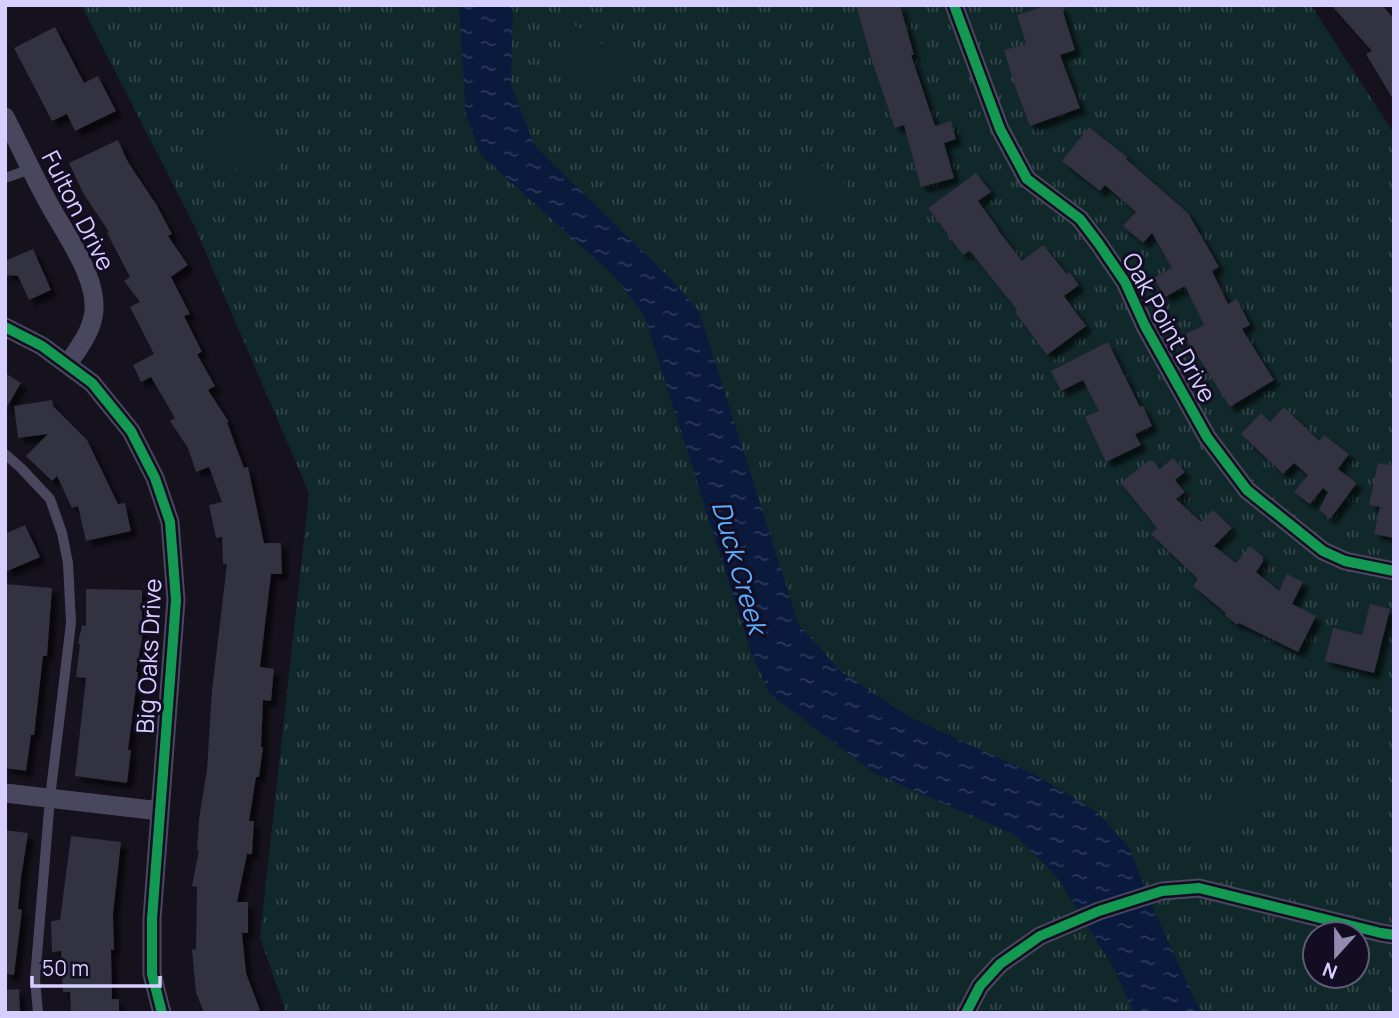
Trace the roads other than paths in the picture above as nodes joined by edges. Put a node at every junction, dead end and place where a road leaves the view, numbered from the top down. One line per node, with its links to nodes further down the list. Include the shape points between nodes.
1 (954, 5): 8 (street, Oak Point Drive, via 1000,129 1027,179 1080,219 1100,244 1207,437 1247,490 1323,551 1345,561)
2 (5, 117): 3 (street, Fulton Drive)
3 (31, 169): 4 (lane); 6 (street, Fulton Drive, via 74,248 93,296 94,316)
4 (5, 178)
5 (5, 327): 6 (street, Big Oaks Drive)
6 (68, 364): 11 (street, Big Oaks Drive, via 92,383 131,431 155,478 170,522 176,600)
7 (5, 454): 10 (lane, via 50,499 68,562 71,624)
8 (1394, 570)
9 (5, 793): 10 (street)
10 (50, 798): 11 (street); 13 (lane, via 35,979)
11 (160, 811): 14 (street, Big Oaks Drive, via 152,974)
12 (1394, 935): 15 (street, via 1199,888 1162,891 1040,936 1000,964 980,986)
13 (38, 1013)
14 (162, 1013)
15 (966, 1013)

